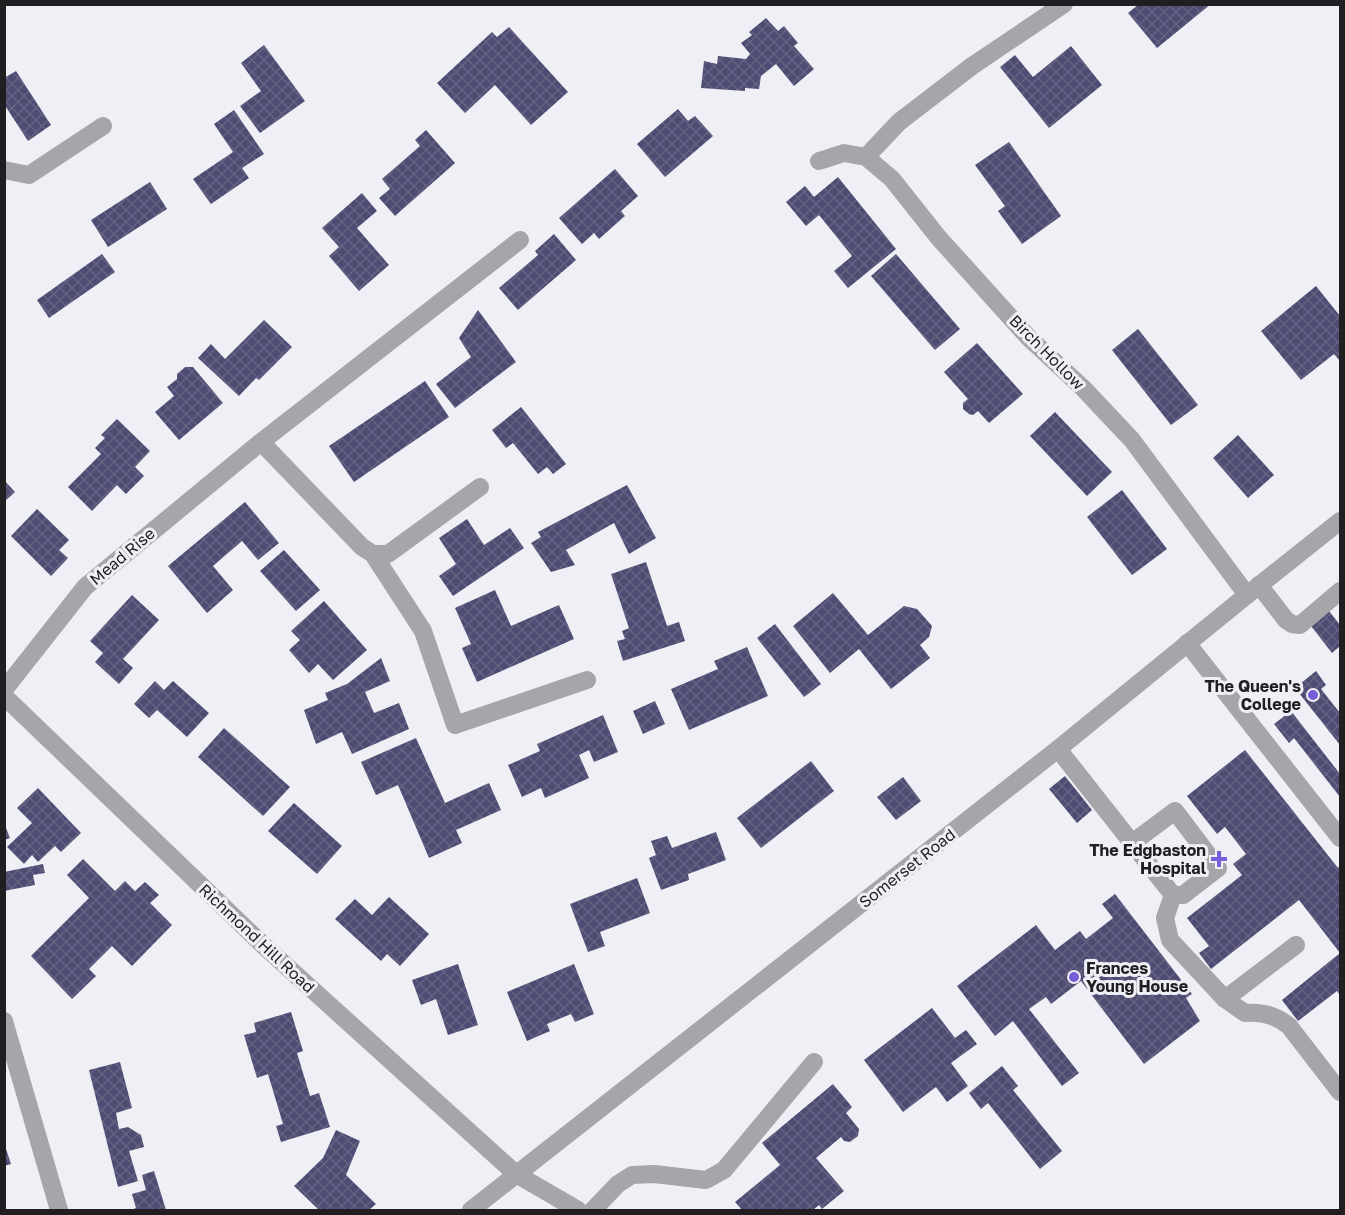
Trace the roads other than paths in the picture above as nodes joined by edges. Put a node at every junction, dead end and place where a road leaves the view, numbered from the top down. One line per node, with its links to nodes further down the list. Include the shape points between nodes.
1 (1064, 4): 3 (street, via 972,66 899,122)
2 (103, 126): 5 (street, via 29,175)
3 (866, 157): 4 (street, via 844,153); 11 (street, Birch Hollow, via 892,179 938,237 1029,338 1132,440)
4 (819, 161)
5 (4, 170)
6 (520, 240): 7 (street, Mead Rise)
7 (261, 441): 10 (street); 15 (street, Mead Rise, via 85,587)
8 (480, 487): 10 (street, via 388,554)
9 (1341, 521): 11 (street, Somerset Road)
10 (373, 554): 14 (street, via 423,631 454,725)
11 (1253, 590): 12 (street, Birch Hollow, via 1292,624 1300,624); 13 (street, Somerset Road)
12 (1341, 591)
13 (1187, 643): 17 (street, Somerset Road); 18 (street)
14 (587, 680)
15 (4, 690)
16 (4, 696): 26 (street, Richmond Hill Road, via 263,945)
17 (1058, 749): 19 (street); 26 (street, Somerset Road)
18 (1341, 838)
19 (1132, 843): 20 (street); 20 (street, via 1174,812 1218,868 1183,895)
20 (1173, 895): 22 (street, via 1165,918 1170,940)
21 (1296, 945): 22 (street)
22 (1225, 999): 25 (street, via 1245,1014 1261,1012 1278,1017)
23 (4, 1021): 27 (street)
24 (814, 1062): 30 (street, via 724,1170 706,1180 654,1173 632,1175)
25 (1341, 1092)
26 (516, 1174): 28 (street, Somerset Road); 29 (street, Richmond Hill Road)
27 (59, 1210)
28 (471, 1210)
29 (578, 1210)
30 (593, 1210)

